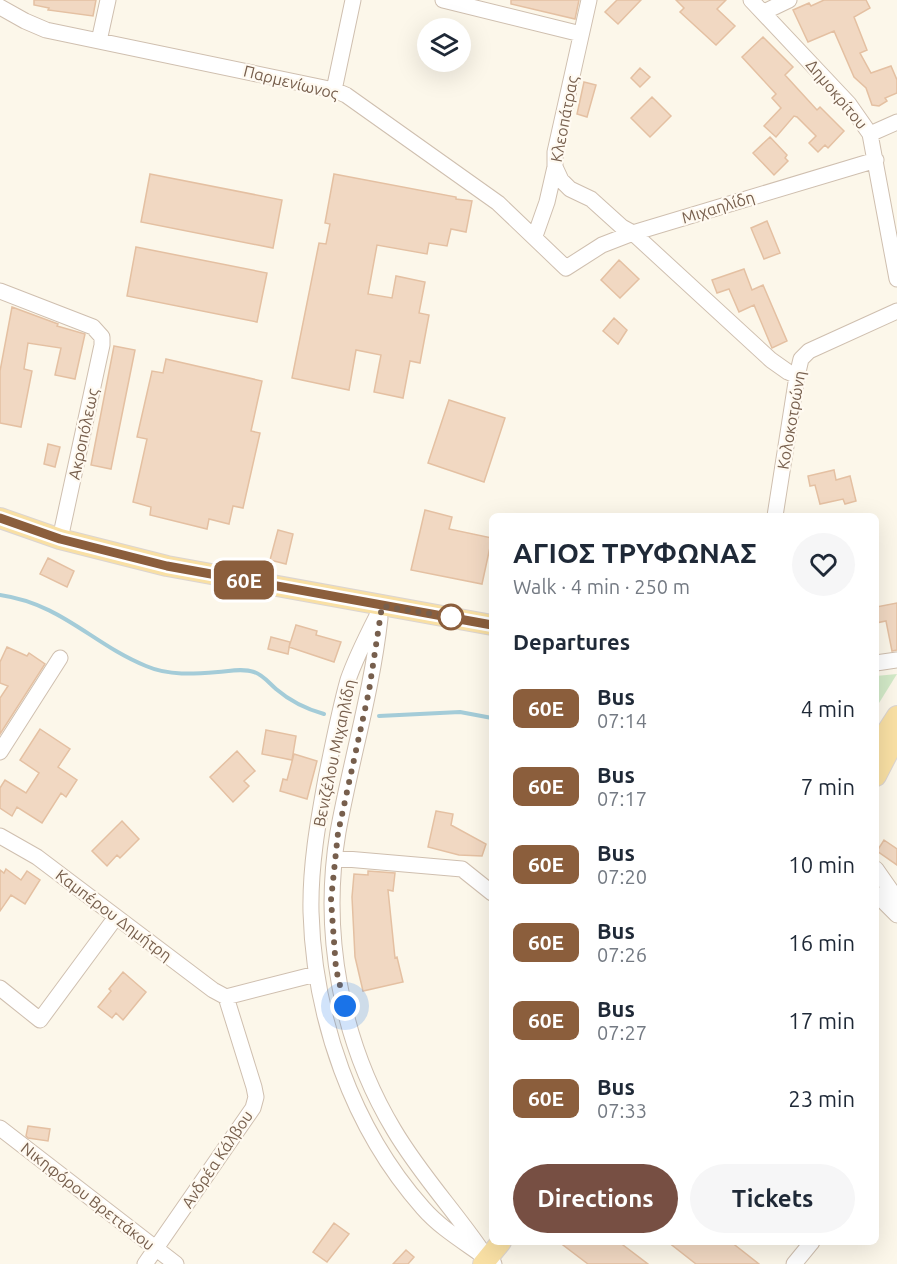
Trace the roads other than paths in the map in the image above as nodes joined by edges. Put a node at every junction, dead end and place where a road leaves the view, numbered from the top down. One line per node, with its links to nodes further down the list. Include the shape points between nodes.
1 (108, 0): 10 (street)
2 (353, 0): 11 (street)
3 (443, 0): 9 (street)
4 (589, 0): 9 (street, Κλεοπάτρας)
5 (751, 0): 8 (street, Δημοκρίτου)
6 (789, 0): 8 (street)
7 (0, 7): 10 (street, Παρμενίωνος, via 40,28)
8 (764, 12): 13 (street, Δημοκρίτου, via 854,109)
9 (581, 34): 15 (street, Κλεοπάτρας)
10 (99, 41): 11 (street, Παρμενίωνος)
11 (334, 90): 17 (street, Παρμενίωνος, via 498,203)
12 (897, 122): 13 (street)
13 (870, 134): 14 (street, Δημοκρίτου)
14 (876, 160): 16 (street, Μιχαηλίδη); 19 (street, Δημοκρίτου)
15 (555, 167): 16 (street, via 570,189 591,199); 17 (street, Κλεοπάτρας)
16 (633, 233): 18 (street, Μιχαηλίδη, via 602,245); 22 (street, via 771,360)
17 (535, 236): 18 (street, Παρμενίωνος)
18 (566, 268)
19 (897, 279)
20 (0, 291): 25 (street, Ακροπόλεως, via 93,327 102,337)
21 (897, 311): 22 (street, Κολοκοτρώνη, via 806,353)
22 (797, 376): 23 (street, Κολοκοτρώνη)
23 (775, 513)
24 (0, 519): 25 (main road)
25 (60, 539): 26 (main road, via 167,566)
26 (382, 606): 27 (main road); 35 (street, Βενιζέλου Μιχαηλίδη); 42 (street, Βενιζέλου Μιχαηλίδη, via 349,679 318,824 311,905)
27 (489, 624)
28 (60, 658): 32 (street)
29 (897, 660): 30 (street)
30 (879, 663)
31 (897, 716): 33 (main road)
32 (0, 752)
33 (884, 752)
34 (0, 837): 41 (street, Καμπέρου Δημήτρη, via 37,857)
35 (335, 858): 37 (street, via 462,869); 49 (street, Βενιζέλου Μιχαηλίδη, via 331,900 336,969 349,1025 370,1083 424,1177 460,1218)
36 (879, 872): 39 (street)
37 (489, 891)
38 (879, 897): 40 (street)
39 (897, 899)
40 (897, 915)
41 (116, 917): 43 (street, via 40,1020); 44 (street, Καμπέρου Δημήτρη)
42 (316, 974): 44 (street); 49 (street, Βενιζέλου Μιχαηλίδη, via 337,1058 369,1129 422,1207)
43 (0, 988)
44 (226, 997): 48 (street, Ανδρέα Κάλβου, via 254,1087 253,1108)
45 (0, 1128): 48 (street, Νικηφόρου Βρεττάκου)
46 (499, 1245): 49 (main road)
47 (810, 1245): 52 (street)
48 (156, 1248): 50 (street, Ανδρέα Κάλβου); 51 (street, Νικηφόρου Βρεττάκου)
49 (488, 1262)
50 (145, 1264)
51 (176, 1264)
52 (794, 1264)

